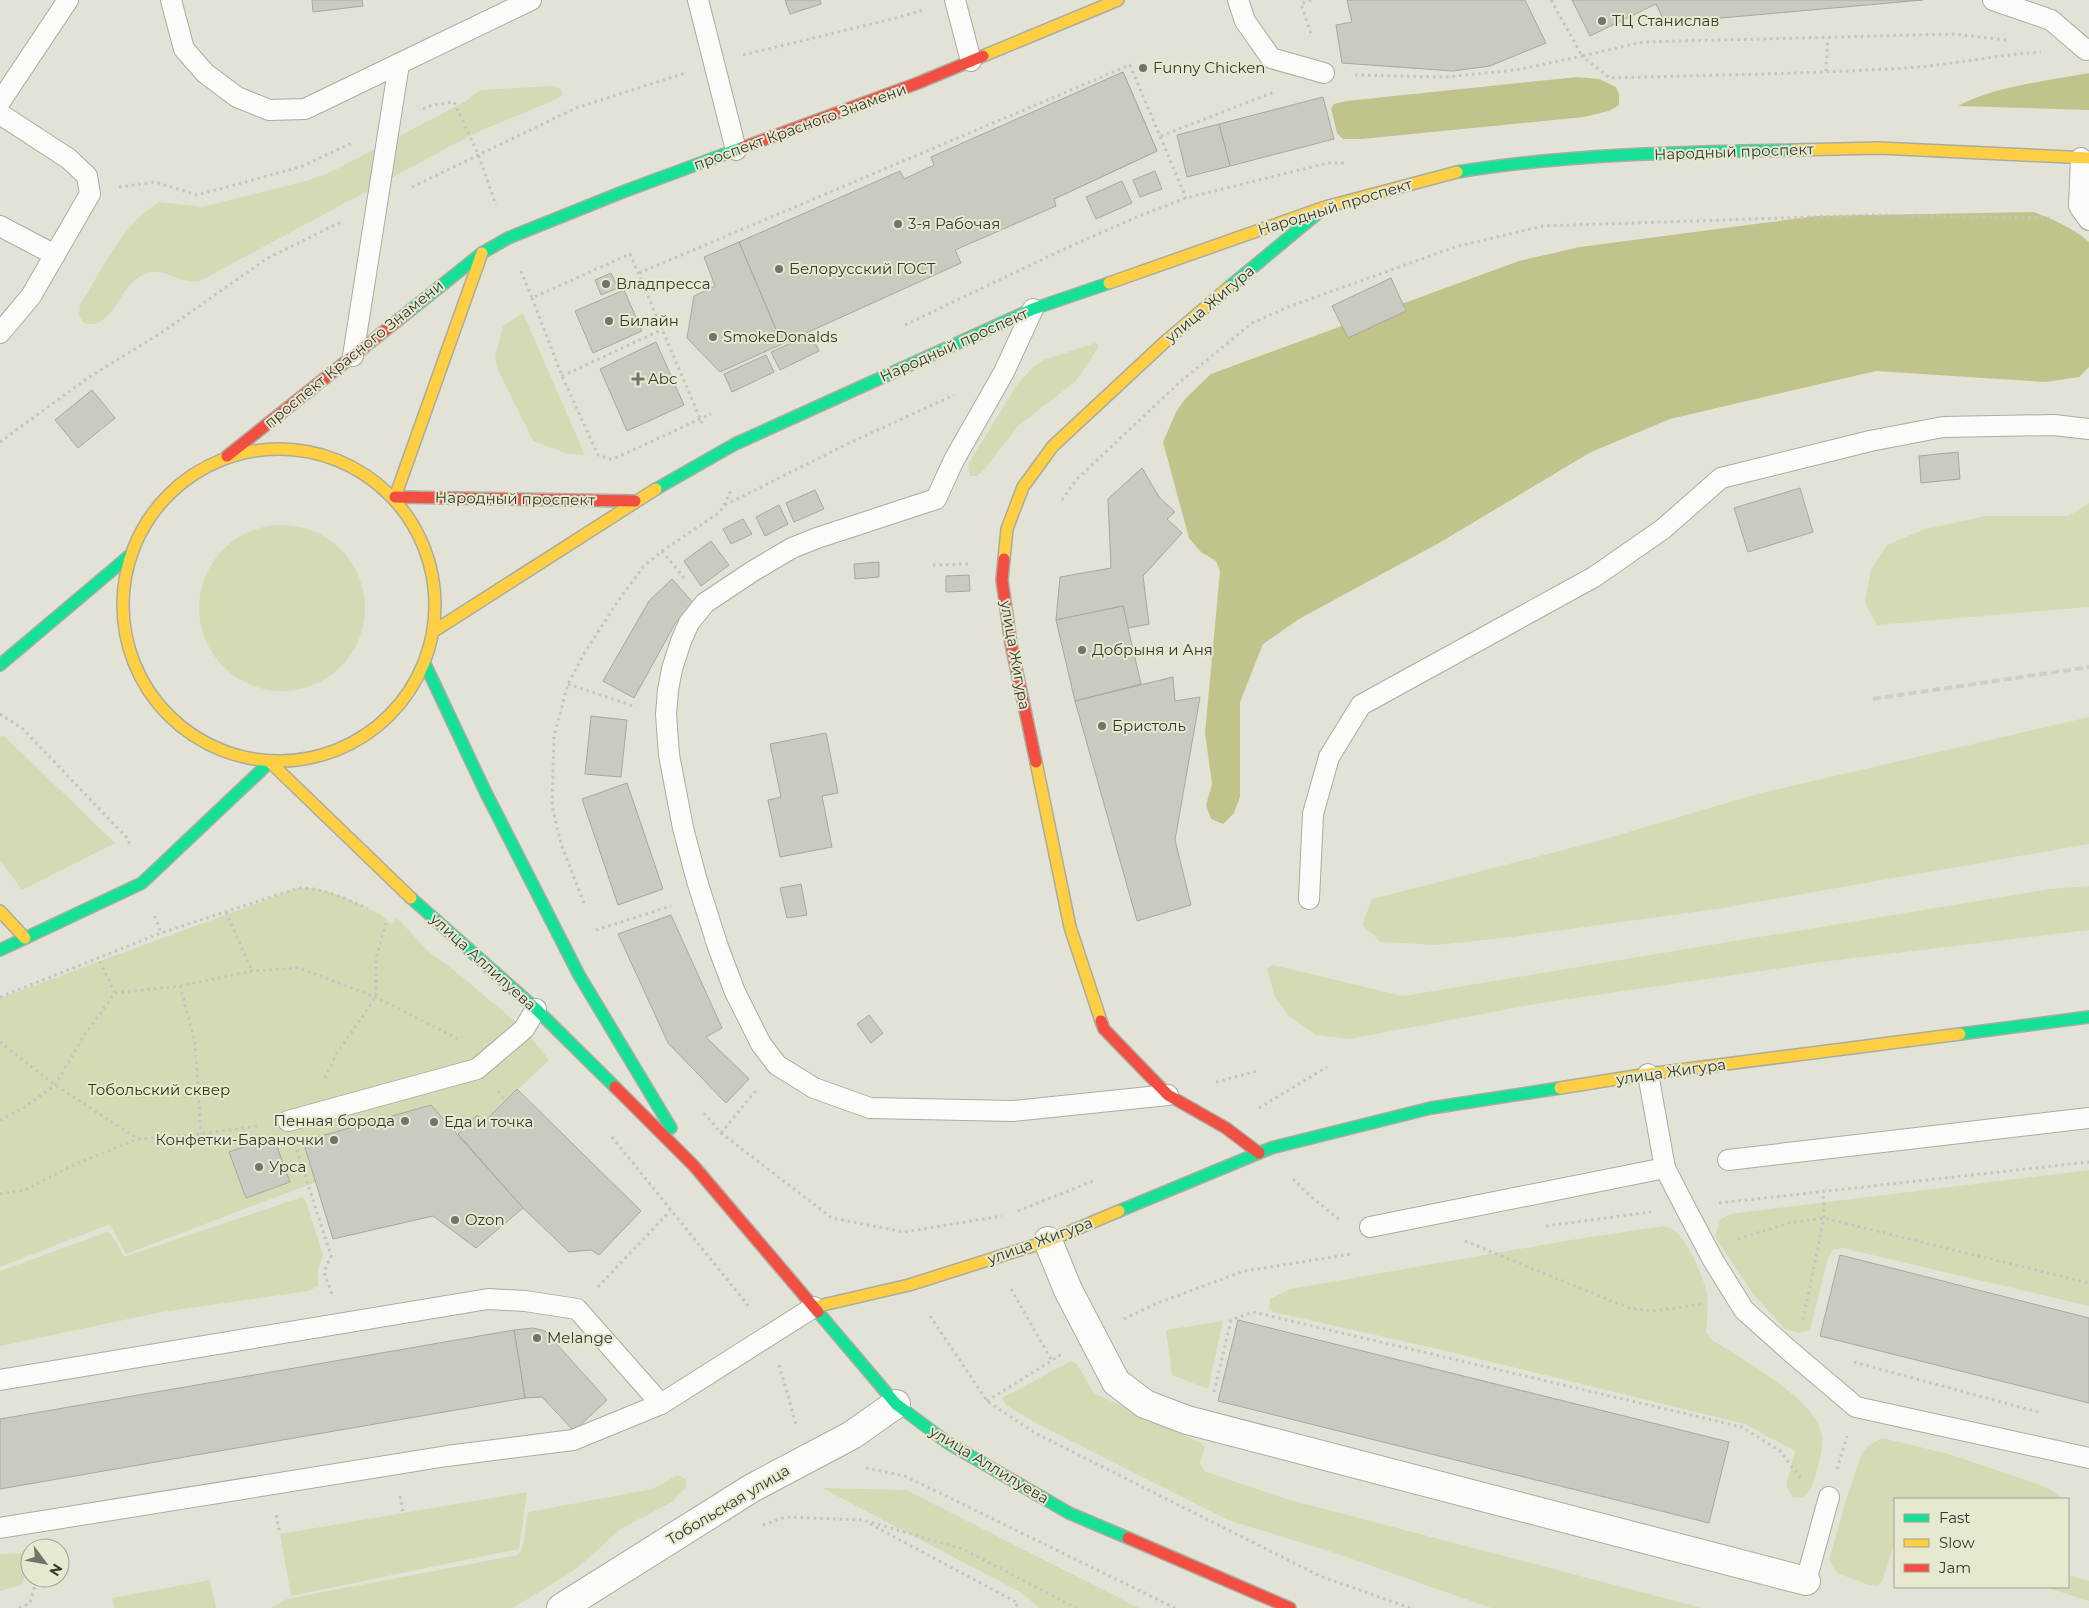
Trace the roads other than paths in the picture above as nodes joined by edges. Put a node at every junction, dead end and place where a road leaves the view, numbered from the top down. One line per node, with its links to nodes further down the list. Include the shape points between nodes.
1 (68, 0): 13 (lane)
2 (171, 0): 11 (lane, via 184,49 205,73 237,97 269,110 305,109)
3 (531, 0): 11 (lane)
4 (698, 0): 15 (lane)
5 (955, 0): 10 (lane)
6 (1118, 0): 10 (main road, проспект Красного Знамени)
7 (1238, 0): 12 (lane, via 1245,21 1271,58)
8 (1993, 0): 9 (lane, via 2051,20)
9 (2088, 49)
10 (971, 61): 15 (main road, проспект Красного Знамени)
11 (399, 64): 24 (lane)
12 (1324, 73)
13 (0, 102)
14 (0, 114): 21 (lane, via 69,159 87,176 90,194)
15 (736, 150): 20 (main road, проспект Красного Знамени, via 508,238)
16 (2085, 158): 17 (main road, Народный проспект, via 1879,148 1690,152 1511,163 1448,174); 18 (lane, via 2079,206)
17 (1325, 207): 22 (main road, Народный проспект); 41 (main road, улица Жигура, via 1167,340 1053,446 1023,487 1007,529 1002,580 1011,644 1070,926 1104,1029)
18 (2088, 220)
19 (0, 226): 21 (lane)
20 (482, 253): 24 (main road, проспект Красного Знамени); 27 (main road, проспект Красного Знамени)
21 (55, 255): 23 (lane, via 31,296)
22 (1033, 310): 28 (main road, Народный проспект, via 735,444); 41 (lane, via 1004,372 954,460 936,499 792,548 705,603 689,623 672,669 666,714 669,755 683,828 718,947 735,992 761,1044 778,1065 814,1088 870,1108 1013,1111)
23 (0, 334)
24 (352, 356): 26 (main road, проспект Красного Знамени)
25 (2089, 429): 34 (lane, via 2054,425 1943,427 1870,441 1721,478 1663,529 1594,577 1361,705 1329,757 1313,814)
26 (227, 456): 27 (main road, via 272,447 317,452 359,469); 29 (main road, via 180,483 149,516)
27 (395, 497): 28 (main road, Народный проспект); 30 (main road, via 416,526 430,559 436,595)
28 (635, 501): 30 (main road, Народный проспект)
29 (129, 556): 32 (main road); 33 (main road, via 122,608 131,658 156,704 188,734 227,754)
30 (434, 631): 31 (main road)
31 (425, 664): 33 (main road, via 399,706 363,738 318,757); 46 (main road, улица Аллилуева, via 486,793 579,975)
32 (0, 665)
33 (270, 762): 36 (main road, via 142,883); 38 (main road, улица Аллилуева, via 396,885)
34 (1309, 899)
35 (0, 911): 36 (main road)
36 (25, 938): 37 (main road)
37 (0, 950)
38 (536, 1009): 43 (lane, via 524,1029 477,1069); 46 (main road, улица Аллилуева)
39 (2089, 1017): 40 (main road, улица Жигура)
40 (1648, 1074): 44 (main road, улица Жигура, via 1431,1108); 47 (lane)
41 (1168, 1095): 44 (main road, улица Жигура, via 1226,1128)
42 (2089, 1118): 45 (lane)
43 (288, 1121)
44 (1259, 1152): 49 (main road, улица Жигура)
45 (1728, 1160)
46 (694, 1166): 50 (main road, улица Аллилуева)
47 (1666, 1168): 48 (lane); 54 (lane, via 1707,1249 1751,1316 1856,1407)
48 (1370, 1227)
49 (1048, 1241): 50 (main road, улица Жигура, via 909,1285); 57 (street, via 1068,1290 1116,1382 1145,1404 1187,1420)
50 (814, 1307): 52 (lane); 53 (main road, улица Аллилуева)
51 (0, 1380): 52 (lane, via 488,1299 577,1309)
52 (661, 1404): 56 (lane, via 573,1440 447,1456)
53 (896, 1404): 58 (street, Тобольская улица, via 852,1435 752,1488); 59 (main road, улица Аллилуева, via 948,1443 1069,1513)
54 (2089, 1458)
55 (1827, 1504): 57 (lane)
56 (0, 1528)
57 (1806, 1581)
58 (561, 1608)
59 (1290, 1608)

